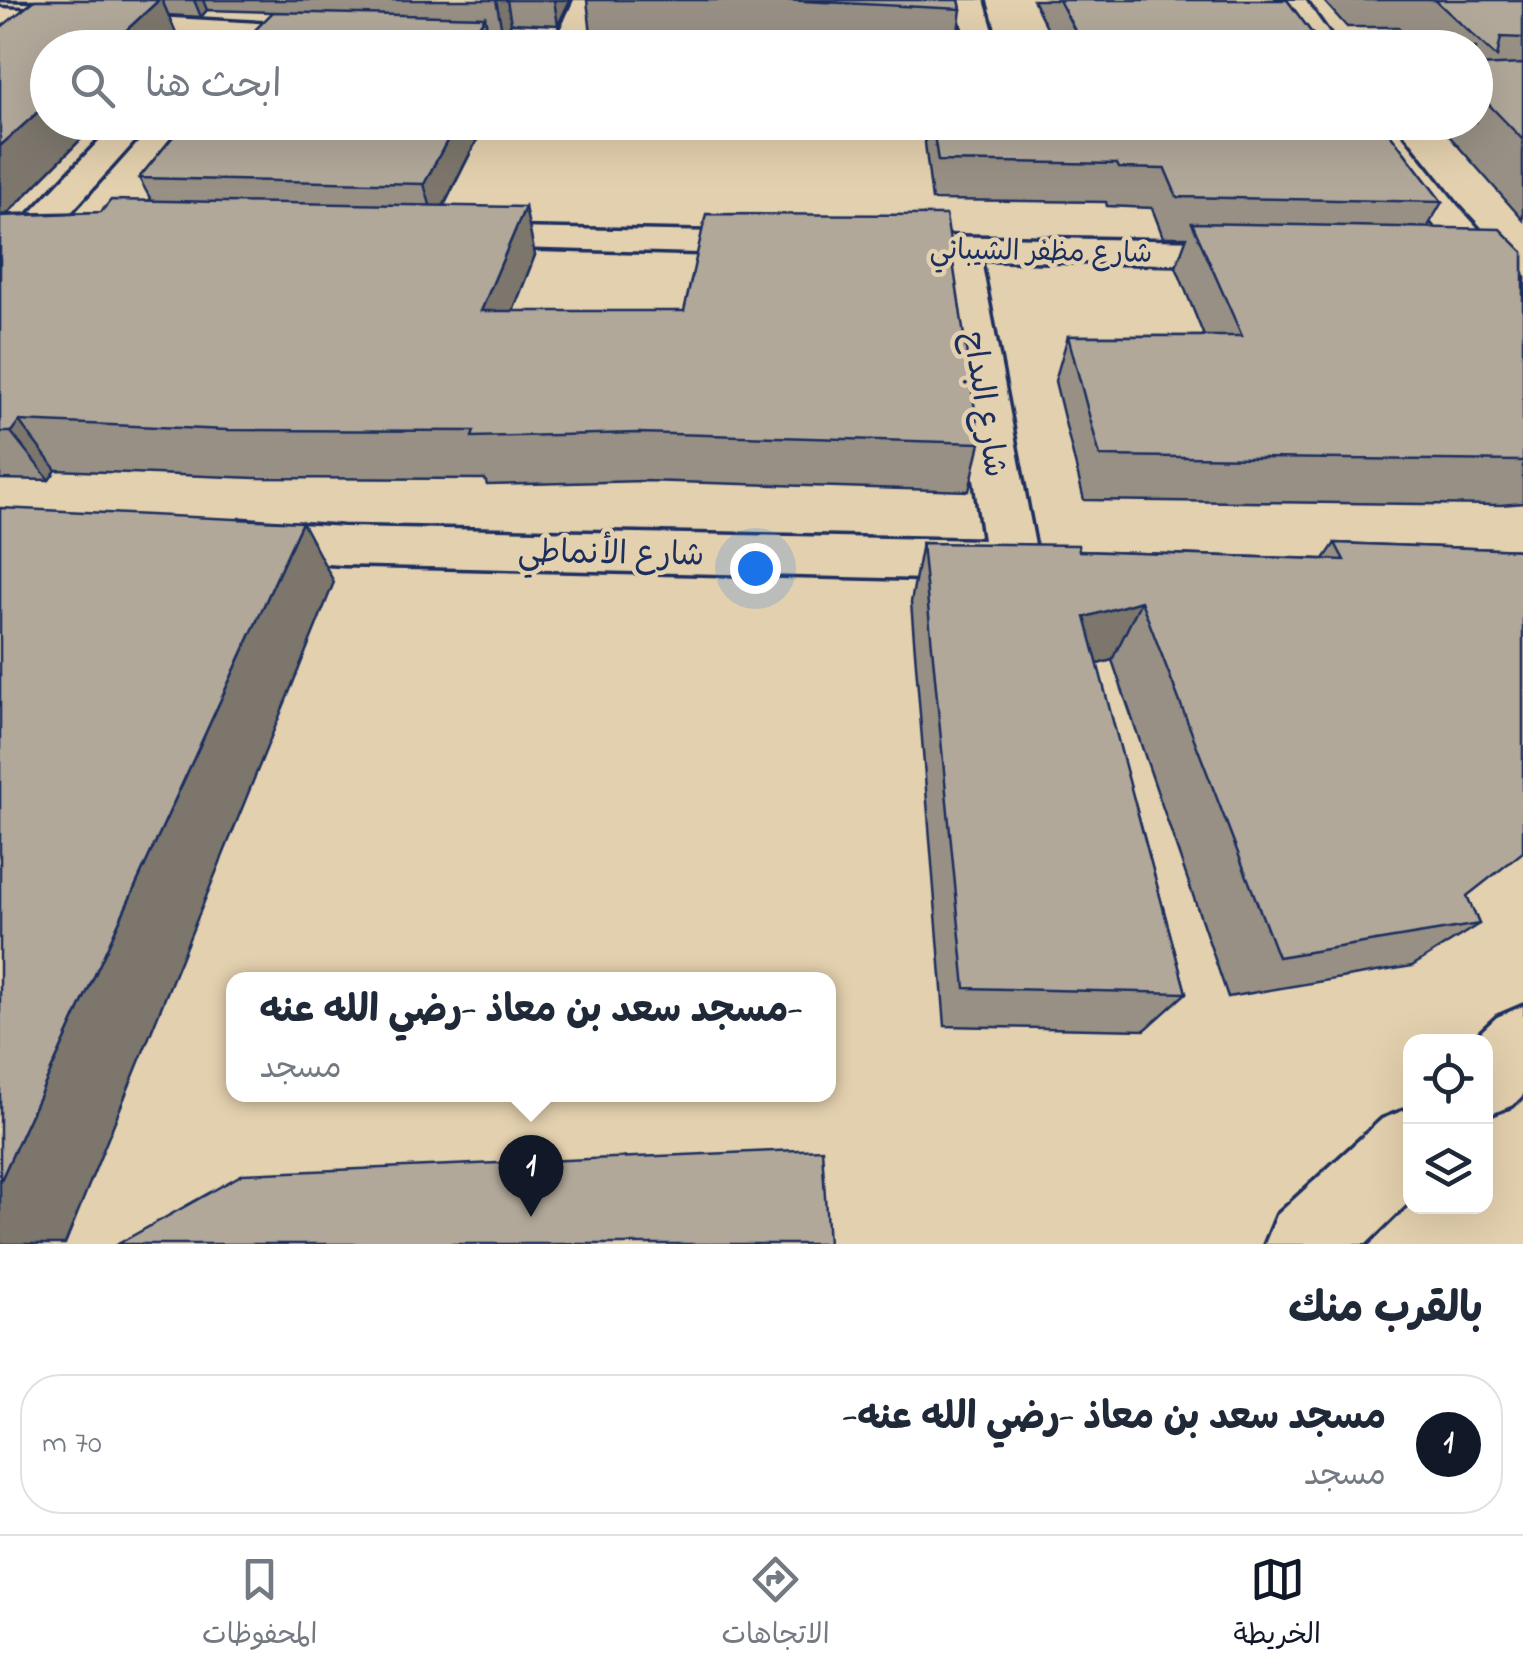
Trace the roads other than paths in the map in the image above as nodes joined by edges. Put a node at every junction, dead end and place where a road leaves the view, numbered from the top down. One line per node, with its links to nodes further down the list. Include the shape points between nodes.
1 (252, 0): 7 (street)
2 (588, 0): 8 (street)
3 (970, 0): 9 (street)
4 (1291, 0): 10 (street)
5 (0, 16): 6 (street)
6 (137, 30)
7 (224, 30)
8 (574, 30)
9 (978, 30)
10 (1312, 30)
11 (116, 140): 13 (street)
12 (1388, 140): 19 (street)
13 (17, 229): 14 (street); 20 (street)
14 (94, 231)
15 (412, 237): 16 (street, شارع مظفر الشيباني)
16 (960, 248): 17 (street, شارع مظفر الشيباني); 23 (street, شارع البداح)
17 (1288, 254)
18 (1443, 258): 19 (street)
19 (1482, 258): 21 (street)
20 (0, 268)
21 (1523, 302)
22 (190, 536): 23 (street, شارع الأنماطي, via 342,546)
23 (1032, 561)
24 (1523, 1043): 25 (street)
25 (1493, 1071)
26 (1403, 1154): 27 (street)
27 (1306, 1244)

